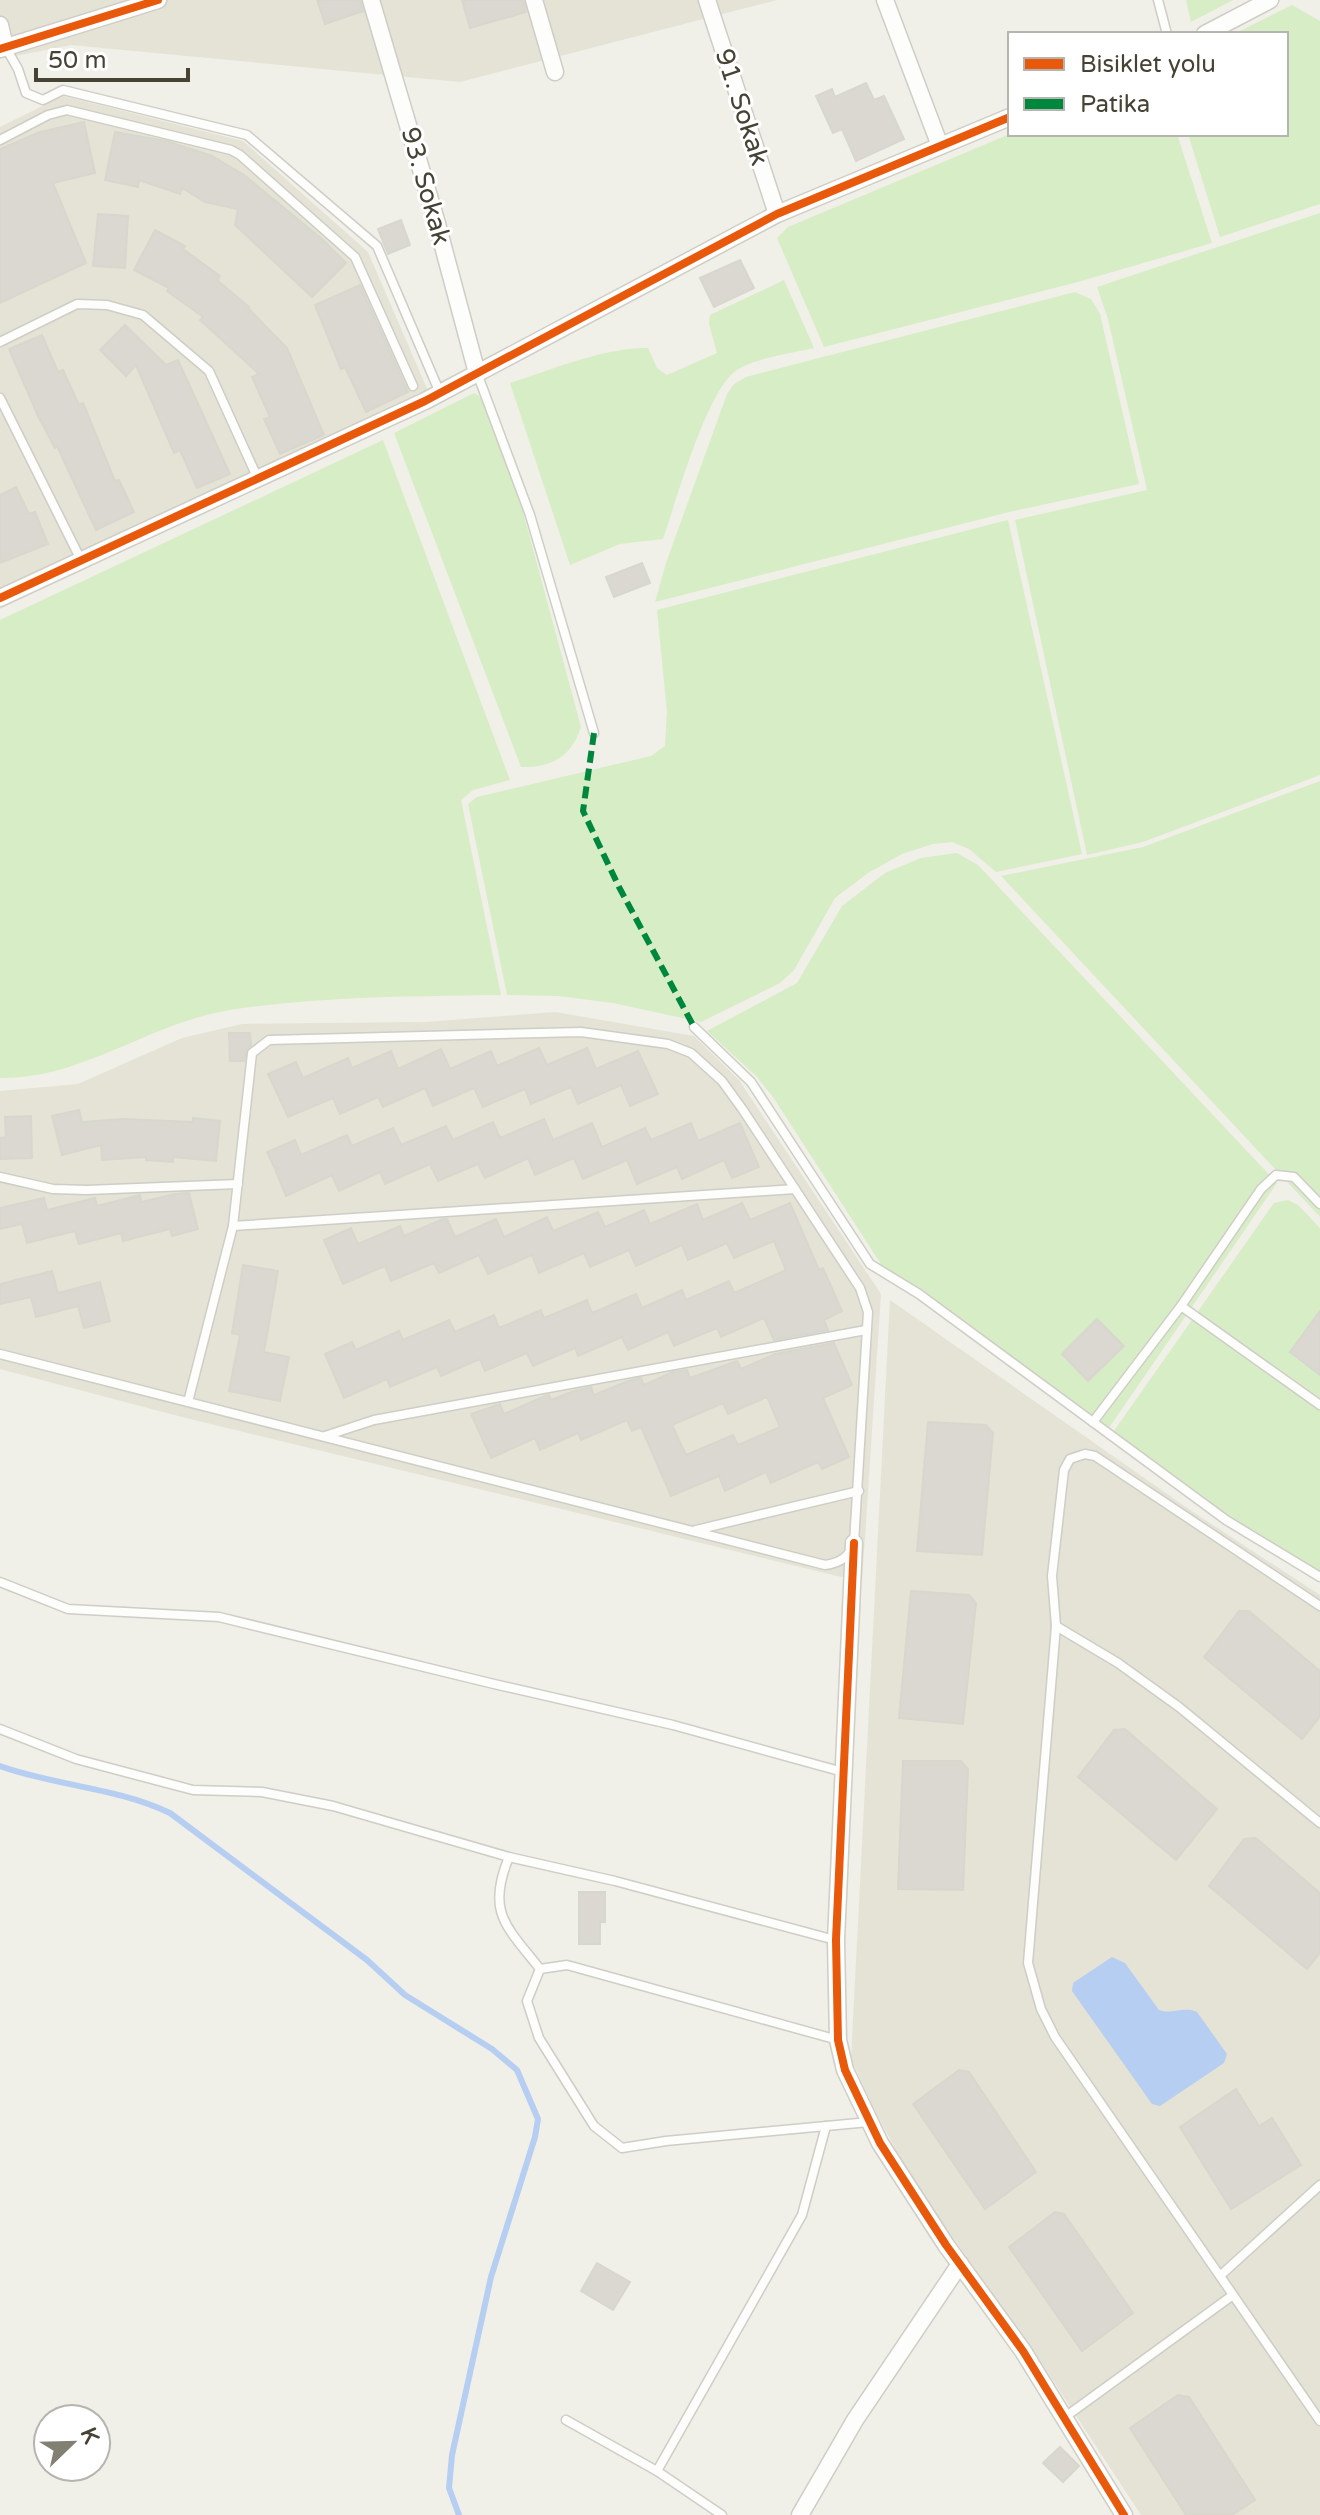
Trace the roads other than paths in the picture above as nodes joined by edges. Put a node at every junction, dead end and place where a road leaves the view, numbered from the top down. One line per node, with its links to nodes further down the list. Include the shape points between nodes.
1 (158, 0): 11 (street)
2 (371, 0): 18 (street, 93. Sokak)
3 (534, 0): 12 (street)
4 (707, 0): 16 (street, 91. Sokak)
5 (885, 0): 15 (street)
6 (1158, 0): 9 (lane)
7 (1270, 0): 10 (street)
8 (0, 25): 11 (street)
9 (1166, 32)
10 (1209, 32)
11 (3, 48): 20 (lane, via 26,93 43,100 63,90 247,135 377,246)
12 (555, 72)
13 (1008, 118): 15 (street)
14 (0, 140): 19 (lane, via 67,110 240,155 355,257)
15 (940, 146): 16 (street)
16 (777, 214): 18 (street)
17 (0, 342): 22 (lane, via 77,304 143,315 209,371)
18 (477, 373): 20 (street); 25 (lane, via 530,515)
19 (413, 386)
20 (440, 393): 22 (street)
21 (0, 398): 23 (lane)
22 (258, 479): 23 (street)
23 (81, 561): 24 (street)
24 (0, 598)
25 (594, 733)
26 (694, 1027): 37 (lane, via 751,1082 870,1264)
27 (0, 1177): 28 (lane, via 64,1189)
28 (238, 1184): 29 (lane, via 252,1053 269,1040 581,1032 668,1044 691,1053 722,1081); 31 (lane)
29 (795, 1189): 31 (lane); 33 (lane, via 860,1288 868,1312)
30 (1320, 1204): 32 (lane, via 1294,1177 1276,1175)
31 (233, 1226): 35 (lane)
32 (1181, 1306): 36 (lane); 37 (lane)
33 (866, 1330): 38 (lane, via 374,1420); 39 (lane)
34 (0, 1354): 35 (lane)
35 (188, 1402): 38 (lane)
36 (1320, 1405)
37 (1093, 1422): 42 (lane, via 1226,1520)
38 (324, 1437): 40 (lane)
39 (859, 1491): 40 (lane); 41 (lane)
40 (692, 1531): 41 (lane, via 825,1565 844,1559)
41 (854, 1543): 47 (street)
42 (1320, 1577)
43 (0, 1582): 47 (lane, via 68,1609 219,1617 673,1725)
44 (1320, 1606): 45 (lane, via 1085,1454 1070,1459 1064,1470 1052,1576)
45 (1056, 1626): 48 (lane, via 1179,1707); 57 (lane, via 1028,1963 1033,1988 1055,2037)
46 (0, 1729): 49 (lane, via 76,1759 193,1790 262,1792 333,1806)
47 (844, 1772): 50 (street)
48 (1320, 1823)
49 (509, 1857): 50 (lane); 51 (lane, via 498,1883 501,1919)
50 (836, 1940): 52 (street)
51 (540, 1969): 52 (lane, via 567,1965); 54 (lane, via 527,2001 539,2038 594,2126 622,2148)
52 (838, 2040): 53 (street, via 845,2070)
53 (869, 2122): 54 (lane); 56 (street)
54 (826, 2126): 62 (lane, via 802,2215)
55 (1320, 2185): 57 (lane)
56 (960, 2264): 59 (street); 64 (street, via 855,2420)
57 (1221, 2275): 58 (lane)
58 (1233, 2295): 59 (lane); 61 (lane)
59 (1065, 2417): 65 (street)
60 (566, 2420): 62 (lane)
61 (1320, 2421)
62 (657, 2471): 63 (lane)
63 (722, 2515)
64 (800, 2515)
65 (1124, 2515)

